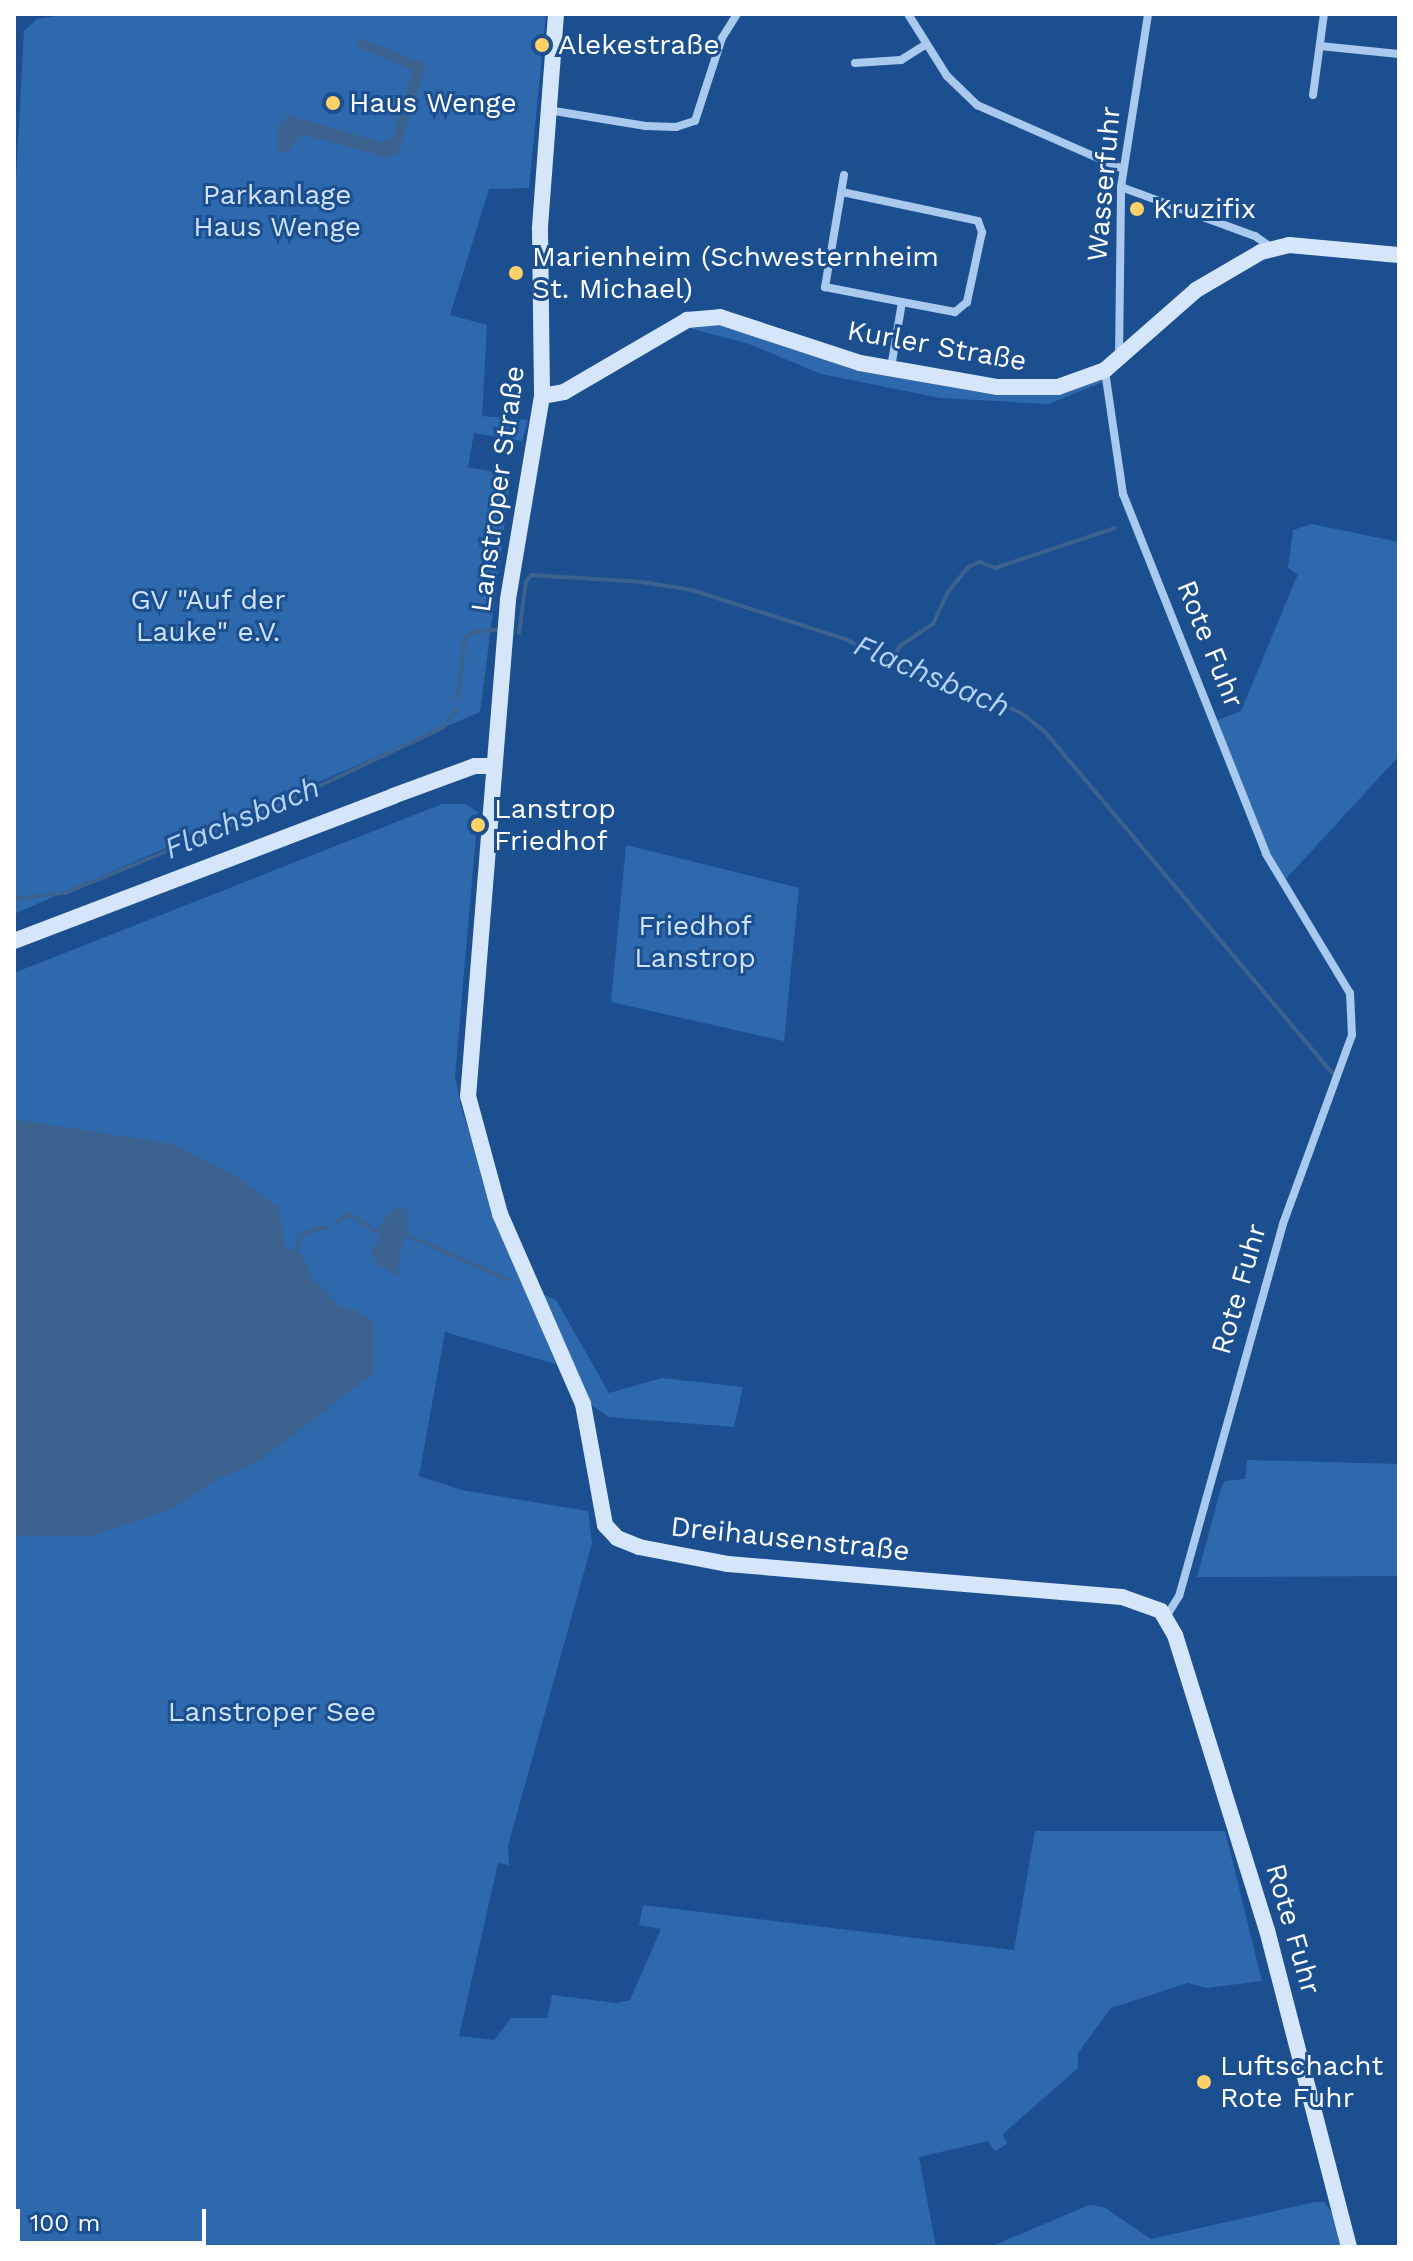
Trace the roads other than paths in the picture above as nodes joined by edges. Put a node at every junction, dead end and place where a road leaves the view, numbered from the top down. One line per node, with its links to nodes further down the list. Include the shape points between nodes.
1 (556, 14): 11 (main road, Lanstroper Straße)
2 (737, 14): 11 (street, via 722,38 695,121 676,127 646,126)
3 (908, 14): 6 (street)
4 (1148, 14): 12 (street, Wasserfuhr)
5 (1324, 14): 7 (street)
6 (925, 45): 9 (street, via 901,60); 12 (street, via 977,105)
7 (1320, 46): 8 (street); 10 (street)
8 (1399, 54)
9 (855, 63)
10 (1313, 95)
11 (547, 110): 22 (main road, Lanstroper Straße, via 540,236)
12 (1123, 169): 14 (street, Wasserfuhr)
13 (844, 175): 15 (street)
14 (1121, 187): 16 (street, via 1255,236); 19 (street, Wasserfuhr)
15 (842, 192): 18 (street, via 825,287); 18 (street, via 978,221 982,232 967,302 955,312)
16 (1272, 248): 17 (main road, Kurler Straße); 19 (main road, Kurler Straße, via 1222,270)
17 (1399, 255)
18 (902, 302): 20 (street)
19 (1119, 359): 21 (main road, Kurler Straße)
20 (890, 368): 21 (main road, Kurler Straße, via 1037,389 1073,384); 22 (main road, Kurler Straße, via 709,318 687,320 564,392)
21 (1105, 370): 26 (street, Rote Fuhr, via 1123,494 1138,536 1266,854 1350,993 1344,1066 1283,1224 1179,1596)
22 (542, 396): 23 (main road, Lanstroper Straße, via 508,600)
23 (493, 766): 24 (main road, via 475,766 406,791); 25 (main road, Lanstroper Straße)
24 (14, 941)
25 (476, 971): 26 (main road, Dreihausenstraße, via 468,1072 471,1111 500,1214 583,1404 609,1533 639,1547 728,1564 1122,1597 1151,1604)
26 (1166, 1617): 27 (main road, Rote Fuhr, via 1271,1943)
27 (1349, 2247)

